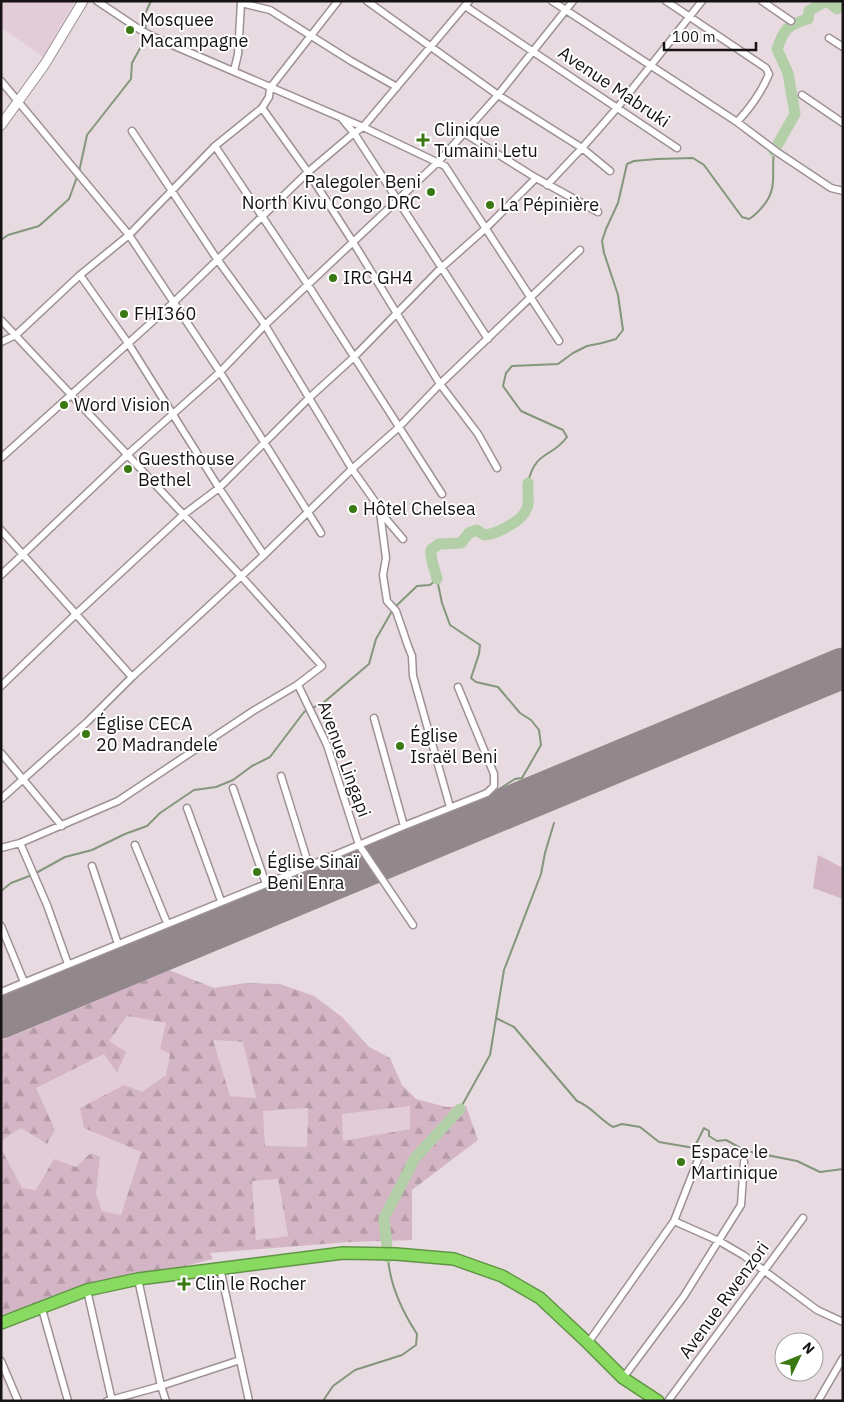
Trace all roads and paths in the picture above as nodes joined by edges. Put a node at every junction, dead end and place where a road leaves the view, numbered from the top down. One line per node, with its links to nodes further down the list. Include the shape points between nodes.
1 (83, 1): 26 (street)
2 (97, 1): 20 (street, via 146,33)
3 (338, 1): 14 (street)
4 (366, 1): 16 (street)
5 (552, 1): 11 (street)
6 (573, 1): 11 (street)
7 (666, 1): 12 (street)
8 (702, 1): 12 (street)
9 (762, 1): 13 (street)
10 (467, 4): 16 (street); 18 (street, Avenue Mabruki)
11 (566, 10): 18 (street); 19 (street)
12 (690, 17): 19 (street); 30 (street, via 766,68 769,74)
13 (791, 21)
14 (311, 35): 20 (street, via 270,10 241,3); 22 (street); 23 (street)
15 (829, 38): 17 (street)
16 (430, 47): 22 (street); 24 (street)
17 (843, 47)
18 (533, 52): 24 (street); 28 (street, Avenue Mabruki)
19 (651, 66): 28 (street); 30 (street)
20 (234, 71): 23 (street)
21 (1, 81): 26 (street)
22 (397, 87): 33 (street)
23 (270, 88): 27 (street); 29 (street)
24 (498, 94): 36 (street); 38 (street)
25 (802, 95): 31 (street)
26 (18, 102): 32 (street); 51 (street)
27 (262, 108): 37 (street); 42 (street)
28 (617, 108): 38 (street); 39 (street, Avenue Mabruki)
29 (342, 119): 33 (street); 35 (street)
30 (737, 122): 46 (street, via 831,188)
31 (843, 123)
32 (1, 125)
33 (363, 127): 35 (street); 40 (street)
34 (132, 131): 45 (street)
35 (354, 133): 42 (street); 47 (street)
36 (464, 133): 40 (street); 43 (street)
37 (215, 146): 45 (street); 49 (street)
38 (582, 148): 41 (street); 44 (street)
39 (678, 148)
40 (439, 162): 47 (street); 50 (street)
41 (610, 171)
42 (308, 172): 49 (street); 52 (street)
43 (536, 178): 44 (street); 50 (street)
44 (547, 185): 48 (street)
45 (171, 191): 51 (street); 54 (street)
46 (843, 191)
47 (398, 200): 52 (street); 55 (street)
48 (598, 212)
49 (263, 216): 54 (street); 57 (street)
50 (486, 228): 55 (street); 58 (street)
51 (129, 235): 56 (street); 59 (street)
52 (353, 242): 57 (street); 60 (street)
53 (580, 250): 58 (street)
54 (217, 259): 59 (street); 62 (street)
55 (441, 268): 60 (street); 64 (street)
56 (80, 275): 63 (street); 67 (street)
57 (308, 285): 62 (street); 68 (street)
58 (530, 298): 64 (street); 65 (street)
59 (174, 302): 67 (street); 69 (street)
60 (398, 313): 68 (street); 70 (street)
61 (1, 320): 63 (street)
62 (265, 325): 69 (street); 72 (street)
63 (16, 334): 66 (street); 71 (street)
64 (488, 338): 70 (street)
65 (559, 341)
66 (1, 342)
67 (128, 343): 71 (street); 73 (street)
68 (353, 358): 72 (street); 74 (street)
69 (220, 372): 73 (street); 75 (street)
70 (440, 384): 74 (street); 78 (street, via 478,434)
71 (70, 394): 76 (street); 77 (street)
72 (309, 398): 75 (street); 79 (street)
73 (174, 414): 76 (street); 80 (street)
74 (398, 428): 79 (street); 81 (street)
75 (264, 442): 80 (street); 82 (street)
76 (127, 455): 84 (street); 88 (street)
77 (1, 458)
78 (497, 468)
79 (352, 469): 82 (street); 83 (street)
80 (219, 488): 84 (street); 89 (street)
81 (442, 494)
82 (308, 511): 86 (street); 89 (street)
83 (380, 512): 87 (street); 103 (street, via 387,601 396,612 412,656 414,676)
84 (183, 515): 91 (street); 92 (street)
85 (1, 530): 88 (street)
86 (321, 533)
87 (403, 539)
88 (24, 555): 90 (street); 92 (street)
89 (264, 555): 91 (street)
90 (1, 575)
91 (241, 576): 93 (street); 94 (street, via 322,665)
92 (75, 614): 93 (street); 95 (street)
93 (132, 677): 100 (street)
94 (298, 685): 105 (street, via 252,711 118,801); 109 (street, Avenue Lingapi, via 327,745)
95 (1, 686)
96 (458, 687): 103 (street, via 495,780 487,793)
97 (374, 718): 106 (street)
98 (1, 753): 100 (street)
99 (281, 776): 112 (street)
100 (24, 778): 102 (street); 105 (street)
101 (233, 788): 113 (street)
102 (1, 799)
103 (450, 807): 106 (street)
104 (187, 808): 114 (street)
105 (62, 826): 107 (street)
106 (404, 826): 109 (street)
107 (20, 843): 110 (street); 119 (street, via 48,905)
108 (135, 845): 115 (street)
109 (359, 845): 112 (street); 116 (street, Avenue Lingapi)
110 (1, 848)
111 (92, 866): 118 (street)
112 (309, 866): 113 (street)
113 (266, 884): 114 (street)
114 (221, 902): 115 (street)
115 (168, 923): 118 (street)
116 (413, 925)
117 (1, 926): 120 (street)
118 (118, 944): 119 (street)
119 (68, 964): 120 (street)
120 (24, 982): 121 (street)
121 (1, 992)
122 (701, 1152): 125 (street)
123 (744, 1162): 126 (street, via 741,1205)
124 (803, 1218): 128 (street, Avenue Rwenzori)
125 (674, 1221): 126 (street); 134 (street)
126 (719, 1241): 128 (street); 138 (street, via 684,1296)
127 (220, 1268): 129 (highway); 134 (highway, via 343,1254 454,1258 502,1276 540,1298); 136 (street)
128 (764, 1271): 132 (street, via 818,1310); 146 (street, Avenue Rwenzori)
129 (138, 1279): 130 (highway); 139 (street)
130 (87, 1290): 131 (highway); 140 (street)
131 (42, 1309): 133 (highway); 142 (street)
132 (843, 1322)
133 (1, 1323)
134 (588, 1343): 138 (highway)
135 (843, 1358): 147 (street)
136 (240, 1360): 139 (street); 144 (street)
137 (1, 1361): 141 (street)
138 (623, 1378): 145 (highway)
139 (161, 1386): 140 (street); 143 (street)
140 (110, 1400)
141 (18, 1401)
142 (68, 1401)
143 (166, 1401)
144 (249, 1401)
145 (658, 1401)
146 (668, 1401)
147 (818, 1401)

